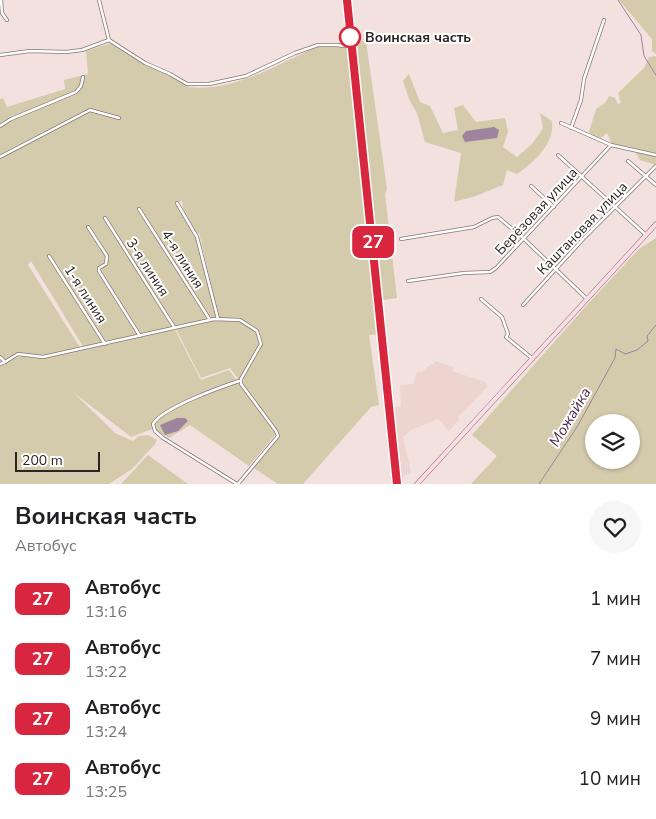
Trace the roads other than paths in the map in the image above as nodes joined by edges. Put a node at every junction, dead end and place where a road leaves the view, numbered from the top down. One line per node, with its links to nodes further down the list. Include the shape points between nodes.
1 (1, 0): 4 (street)
2 (99, 0): 6 (street)
3 (347, 0): 7 (main road)
4 (6, 20)
5 (604, 20): 13 (street)
6 (109, 40): 7 (street, via 144,63 187,84 209,84 246,76 318,45); 8 (street, via 82,50)
7 (351, 47): 51 (main road)
8 (0, 55)
9 (83, 76): 12 (street, via 76,92 11,118)
10 (119, 118): 17 (street, via 90,110)
11 (560, 123): 13 (street)
12 (0, 126)
13 (571, 128): 14 (street)
14 (611, 145): 16 (street); 20 (street, Берёзовая улица)
15 (558, 155): 20 (street)
16 (656, 155)
17 (0, 157)
18 (628, 161): 21 (street)
19 (656, 166): 21 (street, Каштановая улица)
20 (582, 176): 25 (street, Берёзовая улица); 26 (street)
21 (644, 176): 22 (street); 26 (street, Каштановая улица)
22 (656, 185)
23 (532, 186): 25 (street)
24 (177, 203): 40 (street, via 200,244)
25 (554, 207): 32 (street, Берёзовая улица)
26 (615, 207): 31 (street); 35 (street, Каштановая улица)
27 (139, 209): 41 (street, 4-я линия)
28 (106, 218): 42 (street, 3-я линия)
29 (656, 224): 31 (main road)
30 (88, 227): 43 (street, via 107,256 106,264 99,271)
31 (646, 235): 38 (main road)
32 (523, 238): 33 (street, via 495,216 474,227); 35 (street); 36 (street, Берёзовая улица, via 490,272)
33 (401, 239)
34 (49, 256): 44 (street, 1-я линия)
35 (556, 269): 38 (street); 39 (street, Каштановая улица)
36 (408, 281)
37 (481, 299): 46 (street, via 502,317 508,334 506,337)
38 (587, 299): 46 (main road)
39 (523, 305)
40 (218, 319): 41 (street); 49 (street, via 240,320 260,334 259,348)
41 (210, 320): 42 (street)
42 (174, 327): 43 (street)
43 (140, 336): 44 (street)
44 (105, 344): 47 (street, via 43,357 18,354)
45 (0, 357): 47 (street)
46 (533, 359): 52 (main road)
47 (5, 362): 48 (street)
48 (0, 364)
49 (240, 381): 50 (street, via 278,436); 50 (street, via 207,392 152,424 162,438)
50 (237, 484)
51 (398, 484)
52 (417, 484)

